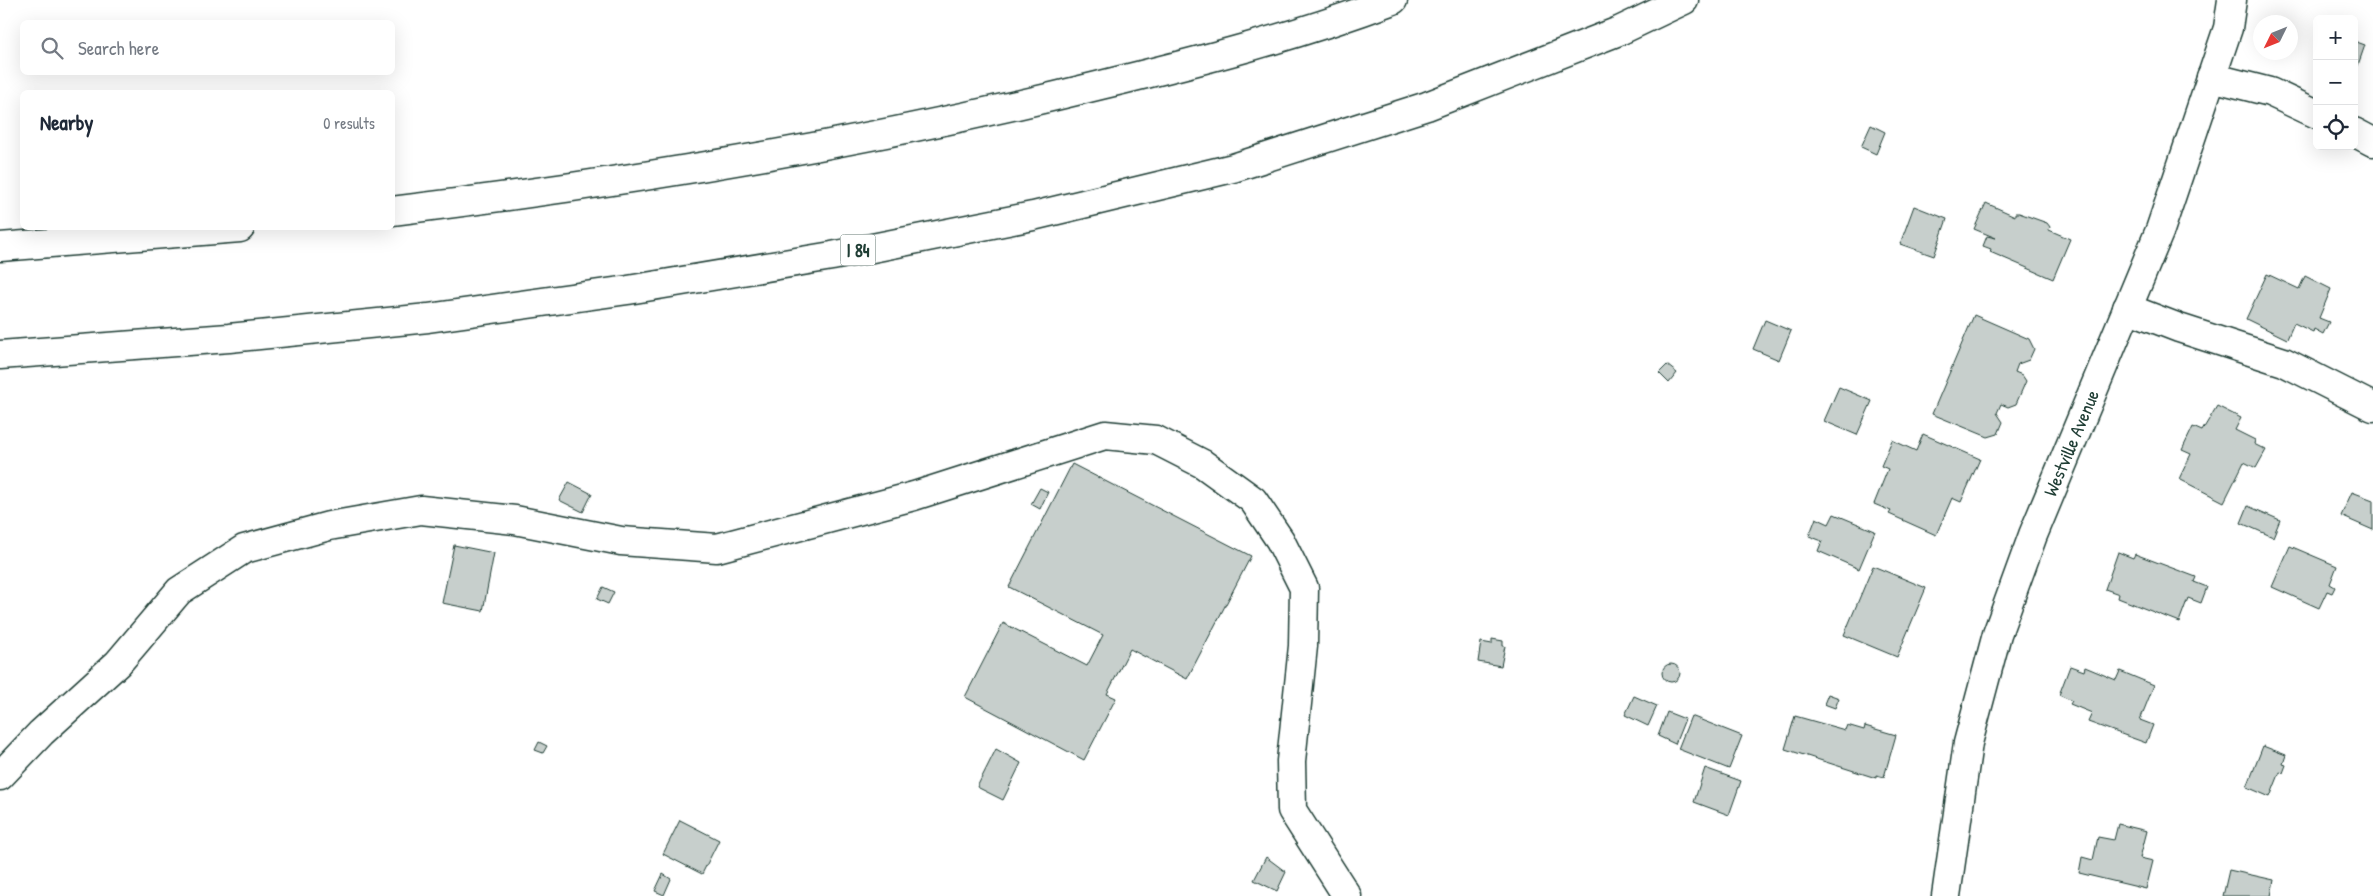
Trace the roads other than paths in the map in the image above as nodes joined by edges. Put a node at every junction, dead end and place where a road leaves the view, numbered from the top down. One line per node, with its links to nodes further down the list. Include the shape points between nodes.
1 (1393, 0): 8 (main road, via 1219,56 1039,101 874,136 617,181)
2 (1684, 0): 12 (main road, I 84, via 1619,31 1427,106 1233,168 1033,216 832,256 628,290 428,318 229,338)
3 (2232, 0): 4 (main road, Westville Avenue, via 2228,28)
4 (2212, 77): 5 (main road, via 2270,92); 11 (main road, Westville Avenue, via 2160,230)
5 (2313, 112)
6 (2358, 134): 7 (main road)
7 (2373, 142)
8 (395, 211)
9 (215, 230): 10 (main road)
10 (0, 247)
11 (2127, 308): 13 (main road, via 2284,362); 16 (main road, Westville Avenue, via 2033,536 1997,634 1968,743)
12 (0, 355)
13 (2373, 407)
14 (0, 776): 15 (main road, via 41,733 118,663 179,591 244,549 329,526 420,510 515,520 620,541 717,548 914,496 1105,435 1156,440 1203,464 1254,500 1280,540 1304,588 1303,646 1291,761 1292,810)
15 (1347, 896)
16 (1946, 896)

